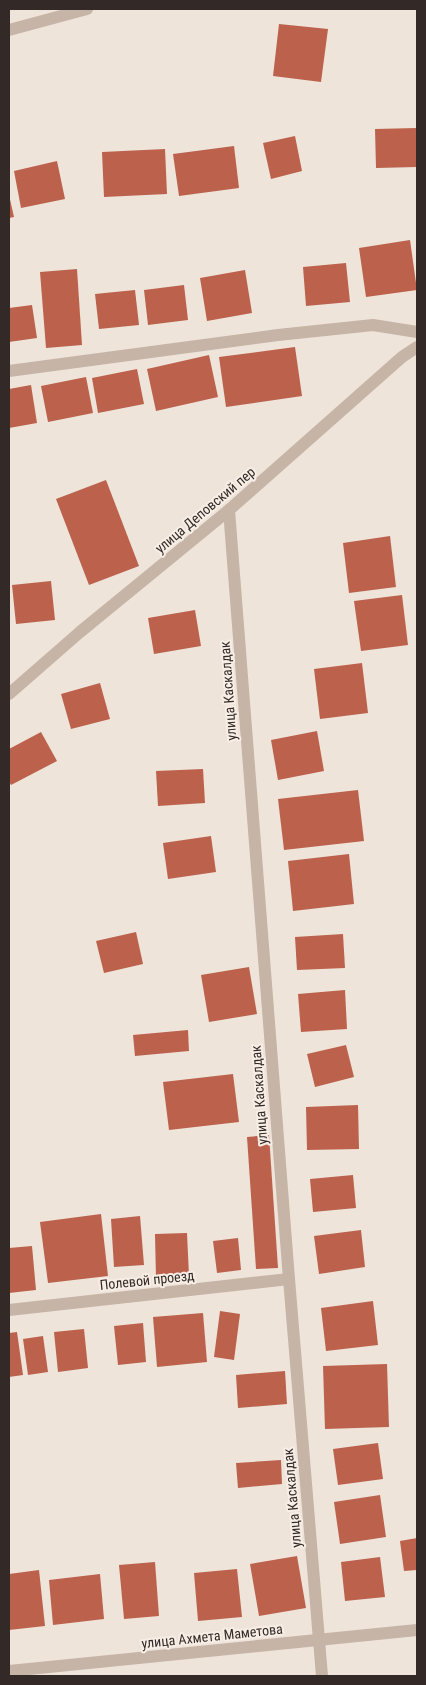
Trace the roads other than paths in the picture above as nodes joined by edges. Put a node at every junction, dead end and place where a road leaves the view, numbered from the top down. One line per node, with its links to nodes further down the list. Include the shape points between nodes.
1 (87, 9): 2 (street)
2 (9, 30)
3 (417, 332): 5 (street, via 354,327)
4 (417, 347): 6 (street, улица Деповский пер, via 395,362)
5 (9, 370)
6 (229, 510): 7 (street, улица Деповский пер); 8 (street, улица Каскалдак)
7 (9, 694)
8 (289, 1279): 9 (street, Полевой проезд); 11 (street, улица Каскалдак)
9 (9, 1310)
10 (417, 1630): 11 (street, улица Ахмета Маметова)
11 (319, 1640): 12 (street, улица Ахмета Маметова); 13 (street, улица Каскалдак)
12 (9, 1671)
13 (322, 1676)

